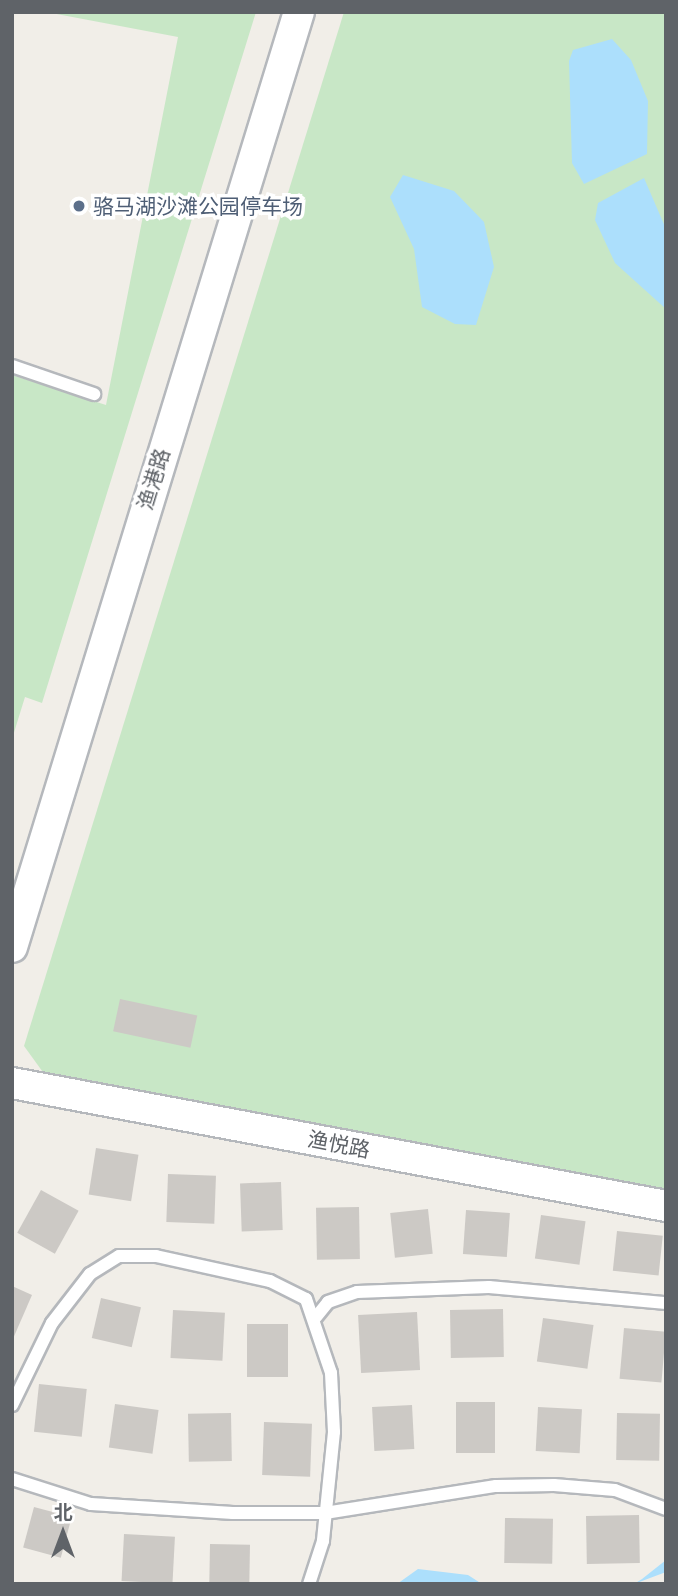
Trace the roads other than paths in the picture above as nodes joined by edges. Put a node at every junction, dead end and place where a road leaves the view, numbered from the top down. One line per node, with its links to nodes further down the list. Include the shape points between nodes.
1 (299, 12): 4 (street, 渔港路)
2 (12, 366): 3 (lane)
3 (94, 394)
4 (12, 947)
5 (12, 1083): 6 (street, 渔悦路)
6 (666, 1206)
7 (666, 1303): 8 (lane, via 489,1287 423,1289 357,1292 328,1302)
8 (316, 1317): 9 (lane, via 306,1300 270,1281 156,1256 119,1256 90,1274 52,1323); 12 (lane, via 331,1373 334,1432)
9 (12, 1405)
10 (12, 1479): 12 (lane, via 92,1504)
11 (666, 1509): 12 (lane, via 615,1490 554,1485 496,1486)
12 (325, 1513): 13 (lane)
13 (309, 1584)

